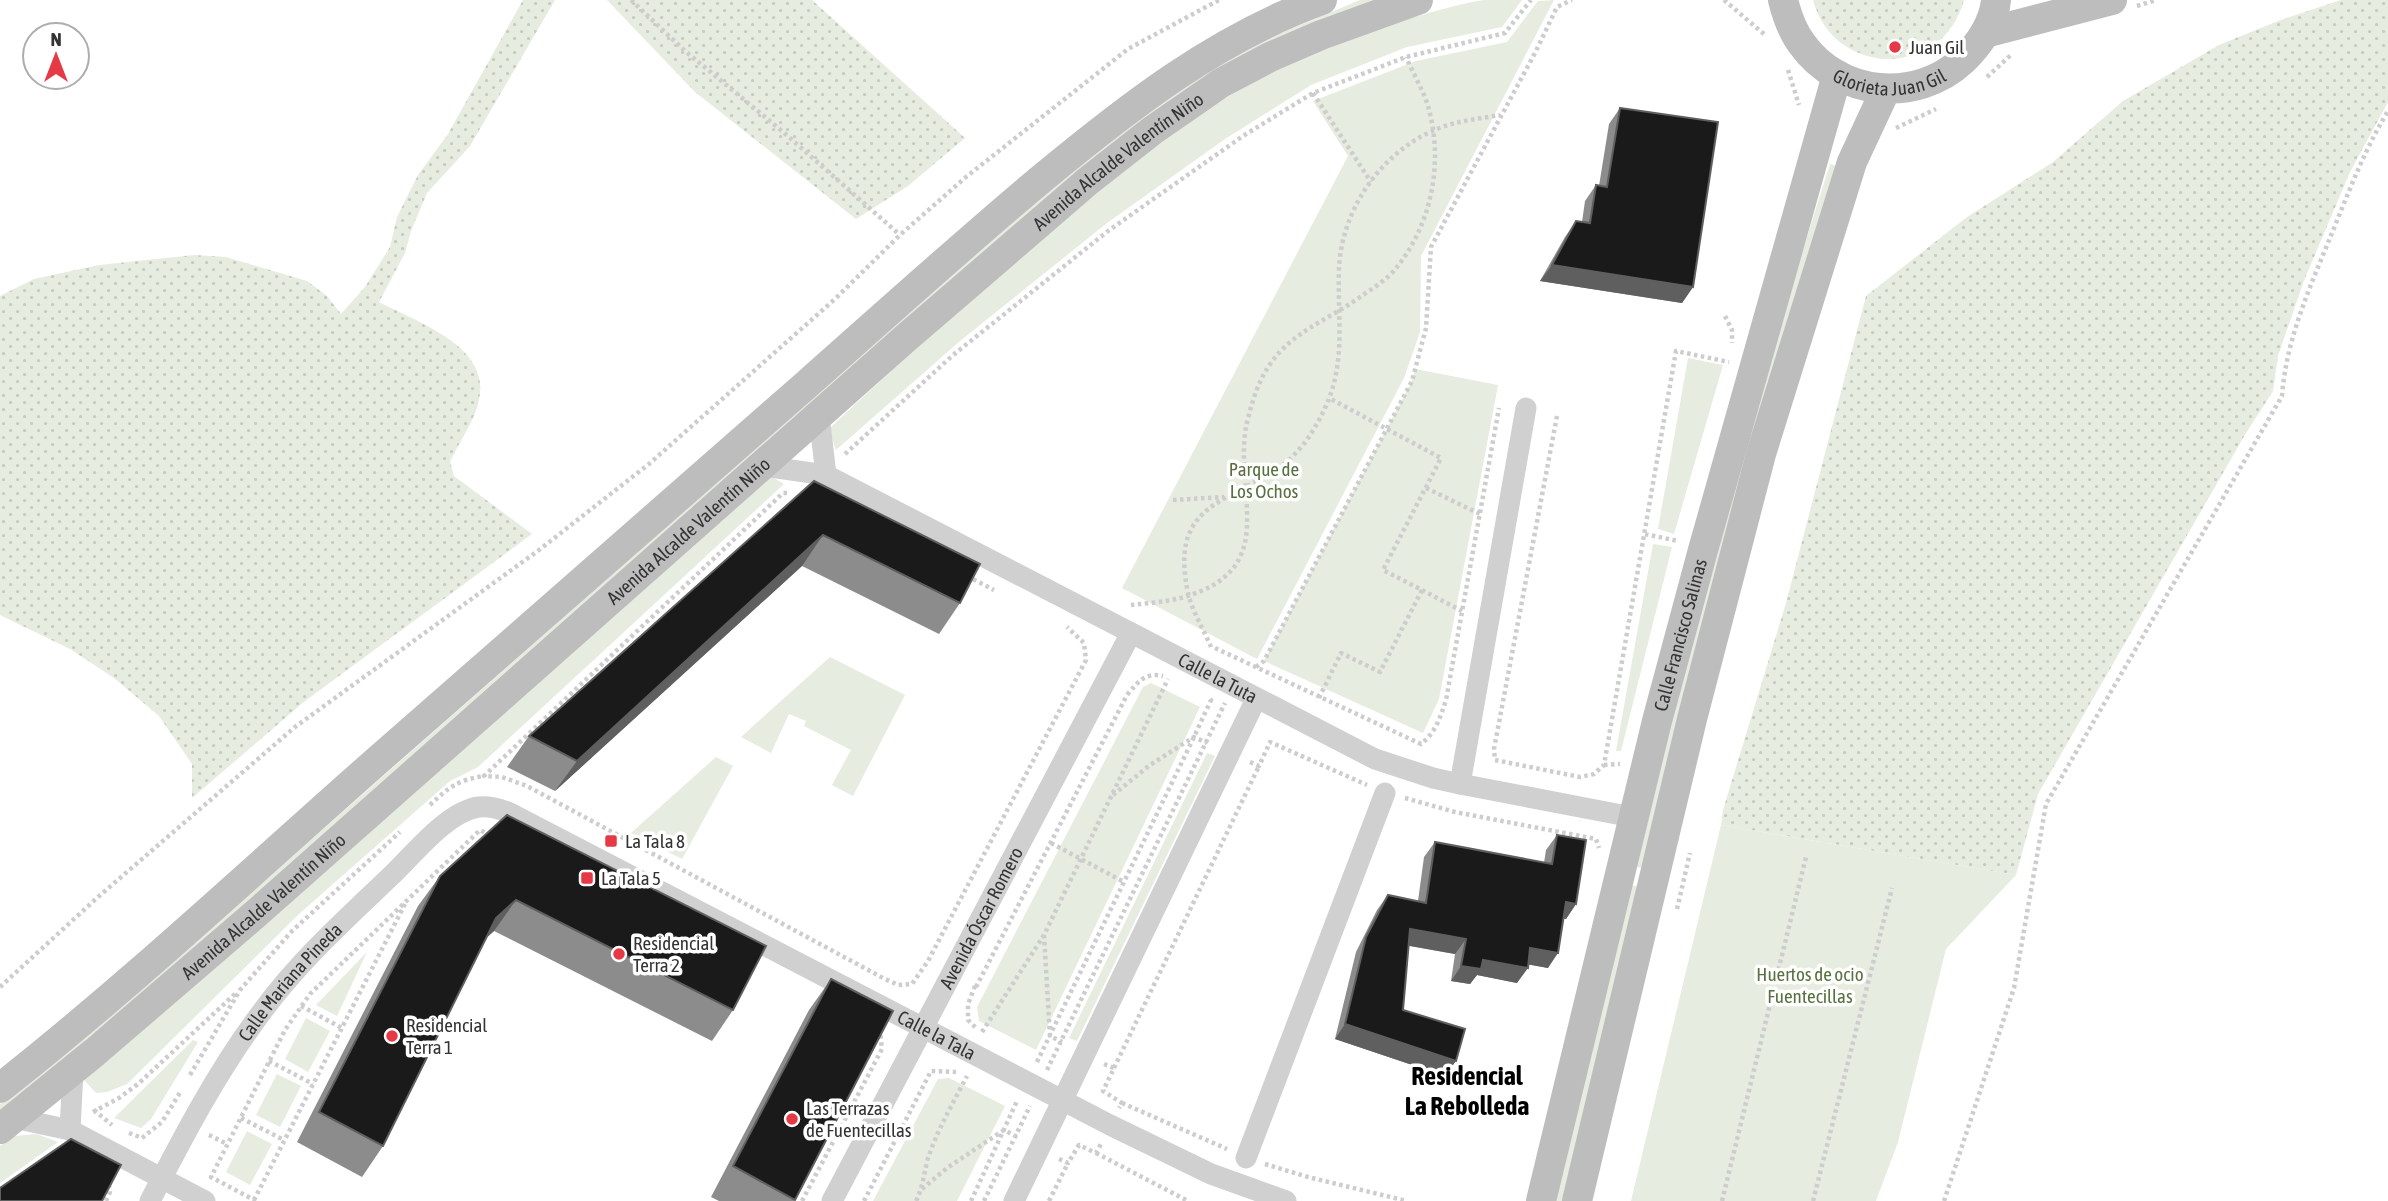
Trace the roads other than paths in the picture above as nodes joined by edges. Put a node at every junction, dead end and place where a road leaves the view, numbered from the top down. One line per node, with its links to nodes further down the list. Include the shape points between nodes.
1 (1322, 0): 21 (main road, Avenida Alcalde Valentín Niño, via 1205,57 1107,125 960,247 177,940)
2 (1418, 0): 10 (main road, Avenida Alcalde Valentín Niño, via 1270,57 1153,130 1057,207)
3 (1783, 0): 7 (main road, Glorieta Juan Gil, via 1801,44)
4 (1996, 0): 6 (main road, Glorieta Juan Gil)
5 (2112, 0): 6 (main road)
6 (1985, 33): 8 (main road, Glorieta Juan Gil, via 1954,69 1933,81)
7 (1837, 75): 8 (main road, Glorieta Juan Gil); 18 (main road, Calle Francisco Salinas)
8 (1886, 89): 33 (main road, Calle Francisco Salinas, via 1852,162 1761,454 1692,719)
9 (1526, 408): 15 (street)
10 (819, 415): 11 (main road, Avenida Alcalde Valentín Niño); 12 (street)
11 (762, 466): 12 (street, Calle la Tuta); 20 (main road, Avenida Alcalde Valentín Niño)
12 (826, 475): 13 (street, Calle la Tuta)
13 (1131, 633): 14 (street, Calle la Tuta); 19 (street, Avenida Óscar Romero)
14 (1256, 699): 15 (street, Calle la Tuta, via 1375,758); 22 (street)
15 (1460, 784): 18 (street, Calle la Tuta)
16 (1385, 793): 25 (street)
17 (480, 807): 19 (street, Calle la Tala, via 510,813); 26 (street, Calle Mariana Pineda, via 454,816 281,988 231,1056)
18 (1632, 817): 32 (main road, Calle Francisco Salinas)
19 (924, 1027): 22 (street, Calle la Tala); 29 (street, Avenida Óscar Romero)
20 (73, 1071): 23 (main road, Avenida Alcalde Valentín Niño); 24 (street)
21 (0, 1088)
22 (1062, 1100): 30 (street); 31 (street, Calle la Tala, via 1211,1174)
23 (7, 1124): 24 (street)
24 (70, 1130): 26 (street)
25 (1246, 1158)
26 (162, 1178): 27 (street, Calle Mariana Pineda); 28 (street)
27 (150, 1201)
28 (205, 1201)
29 (832, 1201)
30 (1014, 1201)
31 (1286, 1201)
32 (1541, 1201)
33 (1577, 1201)

